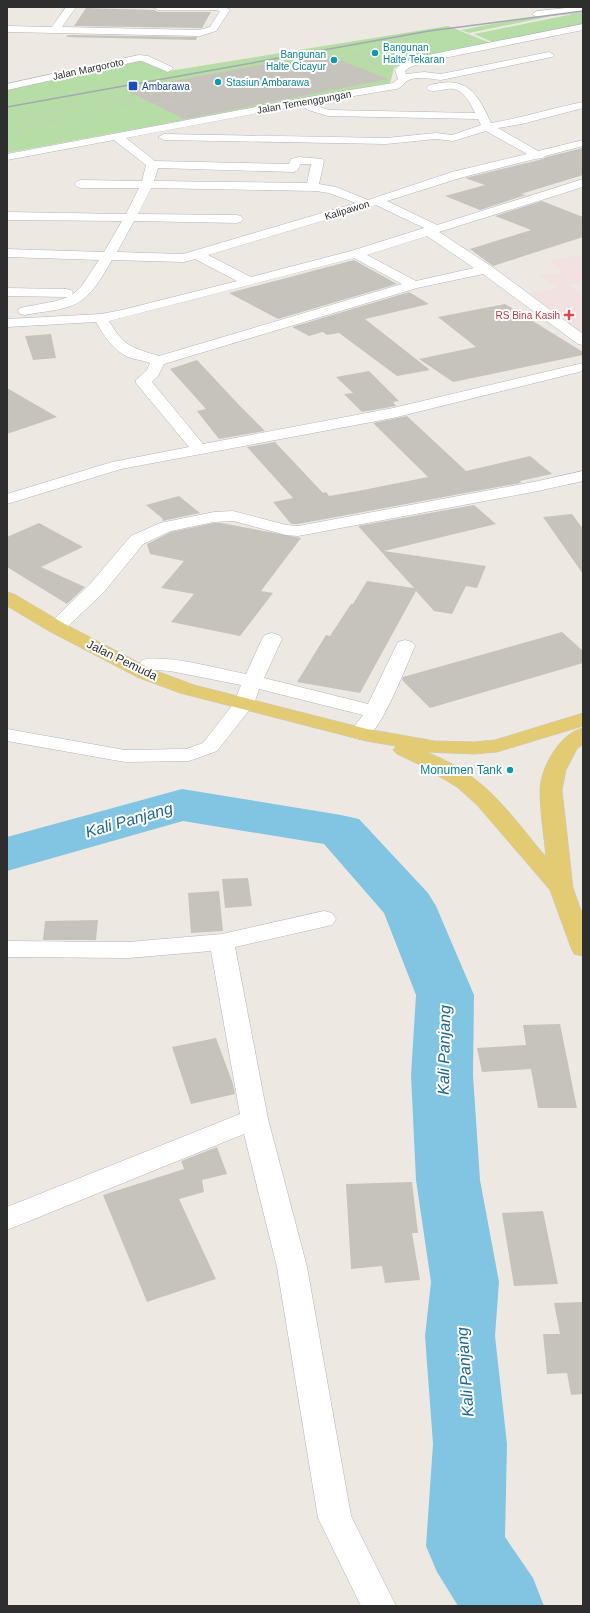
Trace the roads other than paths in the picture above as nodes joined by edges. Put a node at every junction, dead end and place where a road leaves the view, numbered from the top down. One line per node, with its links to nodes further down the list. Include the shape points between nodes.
1 (71, 7): 9 (street)
2 (173, 7): 3 (street); 10 (street, via 225,10 213,30 200,34)
3 (154, 9)
4 (583, 9): 5 (street)
5 (537, 14)
6 (146, 21): 10 (street)
7 (583, 27): 11 (street)
8 (7, 29): 9 (street)
9 (55, 30): 10 (street)
10 (131, 32)
11 (510, 43): 13 (street, via 427,58 406,65 400,70); 13 (street, Jalan Temenggungan, via 553,56 441,77 424,74)
12 (168, 69): 14 (street, Jalan Margoroto, via 139,58)
13 (401, 81): 15 (street, Jalan Temenggungan); 17 (street, via 419,87 457,86 477,105)
14 (7, 87)
15 (303, 101): 17 (street, via 312,108 328,113); 18 (street, Jalan Temenggungan)
16 (583, 105): 17 (street, via 522,121)
17 (485, 122): 20 (street, via 453,138 436,136 386,141); 22 (street)
18 (148, 130): 19 (street, Jalan Temenggungan); 20 (street, via 161,137)
19 (116, 136): 23 (street, Jalan Temenggungan); 25 (street)
20 (333, 140): 24 (street, via 326,160)
21 (583, 144): 22 (street, Kalipawon)
22 (539, 156): 30 (street, Kalipawon, via 456,176)
23 (7, 157)
24 (318, 160): 25 (street, via 295,161 294,168); 29 (street)
25 (152, 164): 28 (street, via 153,169)
26 (583, 183): 34 (street)
27 (81, 184): 28 (street)
28 (147, 184): 29 (street); 32 (street)
29 (312, 187): 30 (street)
30 (373, 202): 34 (street); 37 (street, Kalipawon)
31 (7, 216): 32 (street)
32 (129, 218): 33 (street); 38 (street)
33 (237, 219)
34 (432, 230): 36 (street); 39 (street)
35 (7, 253): 38 (street, Kalipawon)
36 (356, 254): 40 (street); 41 (street)
37 (197, 255): 38 (street, Kalipawon, via 171,259); 40 (street)
38 (109, 256): 43 (street)
39 (486, 268): 41 (street); 47 (street)
40 (250, 282): 45 (street)
41 (414, 285): 48 (street)
42 (7, 292): 43 (street)
43 (83, 294): 44 (street, via 73,300)
44 (7, 315)
45 (101, 318): 46 (street); 48 (street, via 108,332 121,345 133,353)
46 (7, 323)
47 (583, 341)
48 (158, 361): 50 (street, via 152,376 144,380 144,383)
49 (583, 367): 50 (street, via 393,413)
50 (198, 449): 52 (street, via 98,470)
51 (583, 476): 54 (street, via 298,531 233,516 214,517 166,528 137,540 96,588)
52 (7, 499)
53 (7, 598): 54 (main road, Jalan Pemuda)
54 (56, 627): 57 (main road, Jalan Pemuda)
55 (272, 639): 58 (street)
56 (405, 646): 60 (street)
57 (144, 673): 58 (street, via 150,664 170,665); 59 (main road, Jalan Pemuda, via 187,689)
58 (252, 681): 59 (street); 60 (street)
59 (244, 704): 62 (main road, Jalan Pemuda); 64 (street, via 210,747 189,755 124,756)
60 (375, 712): 62 (street)
61 (583, 719): 62 (main road, via 497,746 474,748 435,747)
62 (363, 734): 65 (main road, via 430,761 465,782 485,800)
63 (583, 734): 65 (main road, via 568,746 555,770 551,790)
64 (7, 735)
65 (562, 888): 68 (main road)
66 (324, 919): 67 (street)
67 (222, 942): 69 (street, via 128,950); 70 (street)
68 (583, 948)
69 (7, 949)
70 (254, 1119): 71 (street); 72 (street, via 292,1267 335,1518)
71 (7, 1219)
72 (378, 1606)

